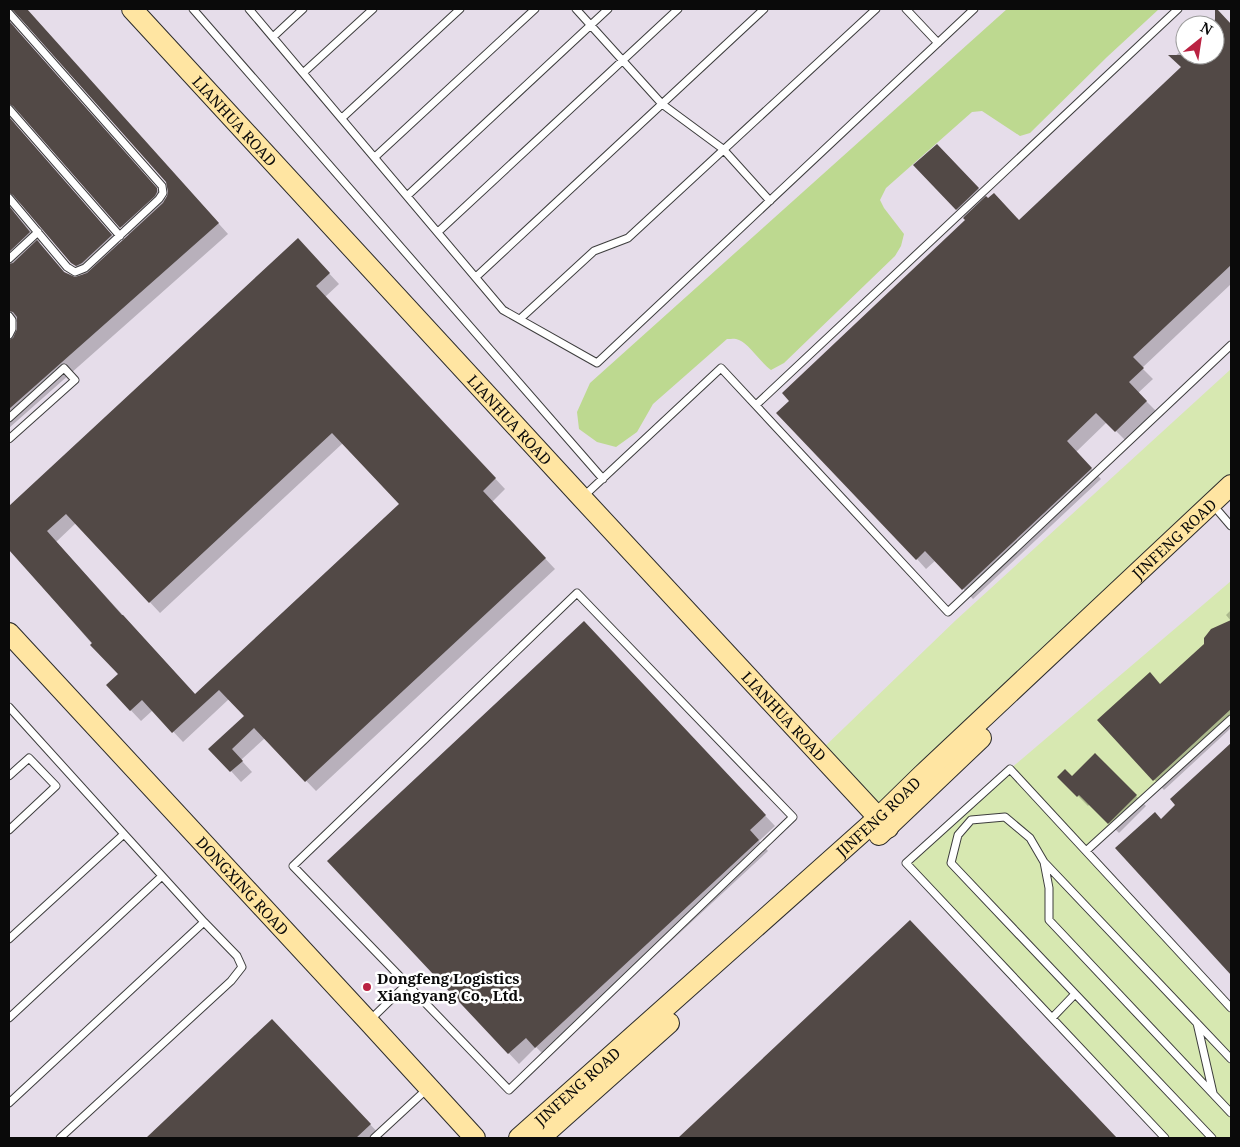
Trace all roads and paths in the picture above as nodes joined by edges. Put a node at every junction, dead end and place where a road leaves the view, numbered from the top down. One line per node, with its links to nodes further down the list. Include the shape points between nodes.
1 (132, 9): 44 (street, LIANHUA ROAD)
2 (193, 9): 42 (lane)
3 (249, 9): 18 (lane)
4 (303, 9): 18 (lane)
5 (373, 9): 21 (lane)
6 (460, 9): 24 (lane)
7 (534, 9): 26 (lane)
8 (576, 9): 17 (lane)
9 (608, 9): 17 (lane)
10 (678, 9): 20 (lane)
11 (764, 9): 22 (lane)
12 (876, 9): 25 (lane)
13 (906, 9): 19 (lane)
14 (974, 9): 19 (lane)
15 (1178, 9): 39 (lane)
16 (9, 12): 32 (lane, via 162,186 163,193 159,199)
17 (591, 25): 20 (lane); 27 (lane)
18 (273, 37): 21 (lane)
19 (938, 43): 29 (lane)
20 (622, 60): 22 (lane); 31 (lane)
21 (303, 73): 24 (lane)
22 (662, 104): 25 (lane); 34 (lane)
23 (9, 109): 32 (lane)
24 (342, 118): 26 (lane)
25 (724, 149): 29 (lane); 36 (lane, via 628,238 594,251)
26 (374, 157): 27 (lane)
27 (407, 196): 31 (lane)
28 (9, 198): 30 (lane)
29 (770, 201): 36 (lane, via 597,363)
30 (38, 232): 32 (lane, via 75,272 85,268); 33 (lane)
31 (438, 232): 34 (lane)
32 (120, 236)
33 (9, 259)
34 (476, 277): 36 (lane, via 503,310)
35 (9, 316): 37 (lane, via 12,320)
36 (520, 320)
37 (9, 335)
38 (1231, 345): 39 (lane, via 948,612)
39 (756, 405): 42 (lane, via 721,368)
40 (9, 418): 41 (lane, via 64,368 75,380)
41 (9, 439)
42 (603, 478): 44 (lane)
43 (1231, 485): 50 (street, JINFENG ROAD, via 921,776)
44 (582, 498): 50 (street, LIANHUA ROAD)
45 (1227, 513): 50 (street, JINFENG ROAD)
46 (9, 633): 63 (street, DONGXING ROAD)
47 (9, 708): 52 (lane)
48 (1231, 720): 53 (lane)
49 (9, 776): 51 (lane, via 29,758 56,786)
50 (883, 823): 73 (street, JINFENG ROAD); 74 (street, JINFENG ROAD)
51 (9, 830)
52 (124, 834): 55 (lane); 57 (lane)
53 (1086, 851): 60 (lane); 62 (lane, via 1010,769 906,863)
54 (1044, 862): 59 (lane, via 1030,838 1005,817 971,820 958,835 951,863); 64 (lane); 67 (lane, via 1049,888 1049,920)
55 (162, 876): 56 (lane); 61 (lane)
56 (204, 922): 68 (lane); 70 (lane, via 237,956 242,967 231,981)
57 (9, 939)
58 (407, 984): 58 (lane, via 509,1090 793,817 577,593 293,866); 63 (lane)
59 (1075, 994): 62 (lane); 76 (lane)
60 (1231, 1008)
61 (9, 1018)
62 (1052, 1018): 75 (lane)
63 (368, 1021): 66 (street, DONGXING ROAD)
64 (1197, 1023): 65 (lane); 67 (lane)
65 (1231, 1059)
66 (428, 1087): 71 (lane); 72 (street, DONGXING ROAD)
67 (1213, 1094): 69 (lane)
68 (9, 1103)
69 (1231, 1113)
70 (60, 1138)
71 (374, 1138)
72 (475, 1138)
73 (519, 1138)
74 (540, 1138)
75 (1165, 1138)
76 (1212, 1138)

